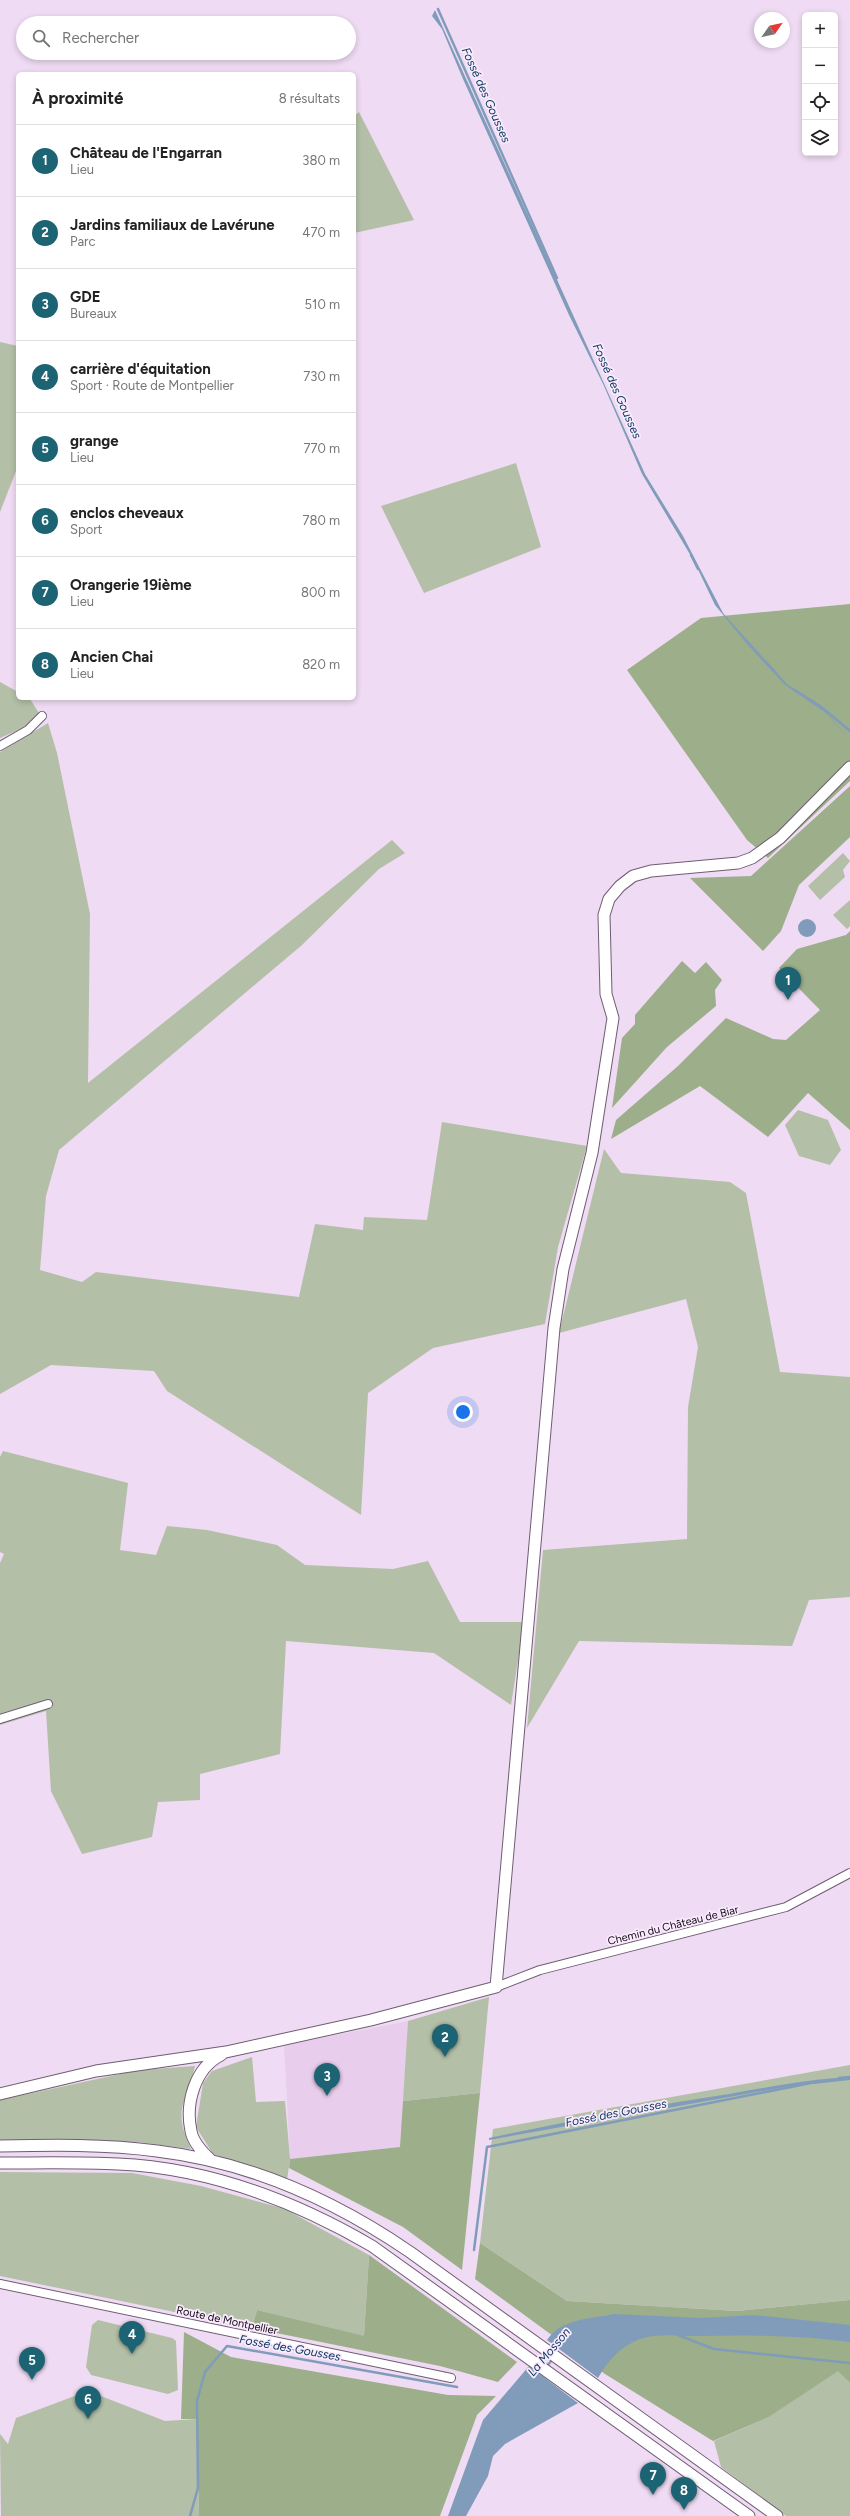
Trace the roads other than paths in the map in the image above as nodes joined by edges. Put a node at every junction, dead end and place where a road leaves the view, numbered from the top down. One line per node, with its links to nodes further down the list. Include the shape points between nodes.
1 (42, 716): 2 (street, via 28,730)
2 (0, 746)
3 (850, 767): 7 (street, via 764,850 738,863 666,868 633,876 609,899 606,910 606,994 614,1018 592,1153 562,1269 554,1328)
4 (48, 1704): 5 (street)
5 (0, 1719)
6 (850, 1874): 7 (street, Chemin du Château de Biar, via 786,1907 540,1970)
7 (496, 1987): 8 (street, via 371,2020)
8 (226, 2052): 9 (street); 10 (street)
9 (191, 2057): 10 (street); 11 (street, via 96,2071)
10 (206, 2065): 13 (street, via 199,2074 192,2092 189,2113 195,2142)
11 (0, 2094)
12 (0, 2146): 13 (street, via 117,2147 158,2151)
13 (212, 2161): 18 (street, via 285,2184 348,2212 394,2241)
14 (0, 2163): 17 (street, via 119,2164 195,2175 265,2194 338,2226 372,2246)
15 (0, 2284): 16 (street, Route de Montpellier)
16 (450, 2378)
17 (749, 2516)
18 (777, 2516)

